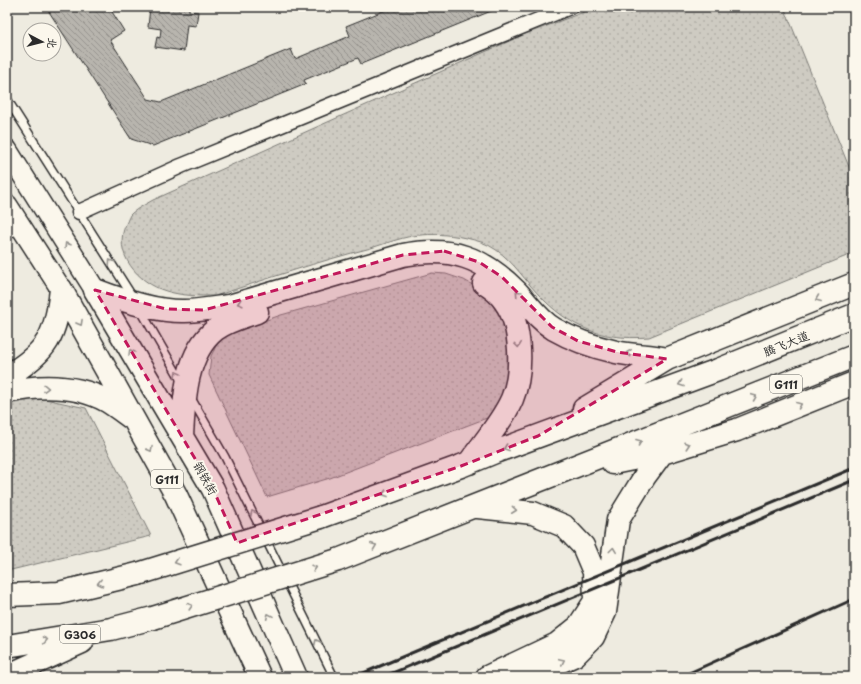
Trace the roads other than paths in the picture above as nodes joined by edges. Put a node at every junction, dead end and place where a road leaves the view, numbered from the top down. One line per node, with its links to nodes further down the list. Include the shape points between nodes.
1 (570, 7): 5 (street, via 180,166)
2 (7, 99): 5 (lane)
3 (7, 150): 9 (main road, one-way to 3)
4 (7, 205): 6 (main road)
5 (79, 212): 10 (lane, one-way to 5)
6 (13, 228): 8 (main road)
7 (854, 284): 13 (highway, one-way to 13)
8 (61, 289): 14 (highway, via 55,328 45,345 30,361); 18 (highway, G111, one-way to 18)
9 (95, 290): 10 (highway); 19 (highway, 钢铁街, one-way to 9)
10 (136, 303): 13 (highway, one-way to 10, via 617,352 578,341 552,327 531,309 502,277 479,262 444,251 425,250 403,255 229,306 184,312); 16 (lane, one-way to 10)
11 (854, 316): 20 (highway, 腾飞大道, one-way to 20, via 718,370)
12 (854, 356): 23 (highway, G111, one-way to 12)
13 (667, 359): 20 (highway)
14 (7, 376)
15 (854, 383): 21 (highway, one-way to 15, via 737,430)
16 (186, 390): 19 (highway); 22 (highway, one-way to 22, via 202,344 215,330 233,320 408,266 432,264 453,267 475,277 506,302 517,330 520,358 512,399); 33 (lane, one-way to 16, via 225,457)
17 (7, 392): 18 (highway, one-way to 18, via 27,387 65,388 93,395)
18 (134, 420): 31 (highway, G111, one-way to 31, via 176,495)
19 (182, 436): 32 (highway, 钢铁街, one-way to 19, via 213,489)
20 (538, 436): 22 (highway, one-way to 22)
21 (662, 453): 23 (highway); 35 (highway, one-way to 21, via 575,654 593,637 605,612 618,520 644,476)
22 (469, 463): 25 (highway, one-way to 25, bridge, via 321,517 138,574)
23 (554, 476): 24 (highway)
24 (475, 506): 28 (highway, G306, one-way to 24, bridge, via 338,560); 34 (highway, one-way to 34, via 533,513 564,526 583,546 594,572 595,601 578,627 557,644)
25 (59, 592): 26 (highway); 27 (highway)
26 (7, 595)
27 (7, 603)
28 (111, 629): 29 (highway, G306, one-way to 28); 30 (highway)
29 (7, 646)
30 (7, 676)
31 (260, 677)
32 (296, 677)
33 (334, 677)
34 (487, 677)
35 (526, 677)

